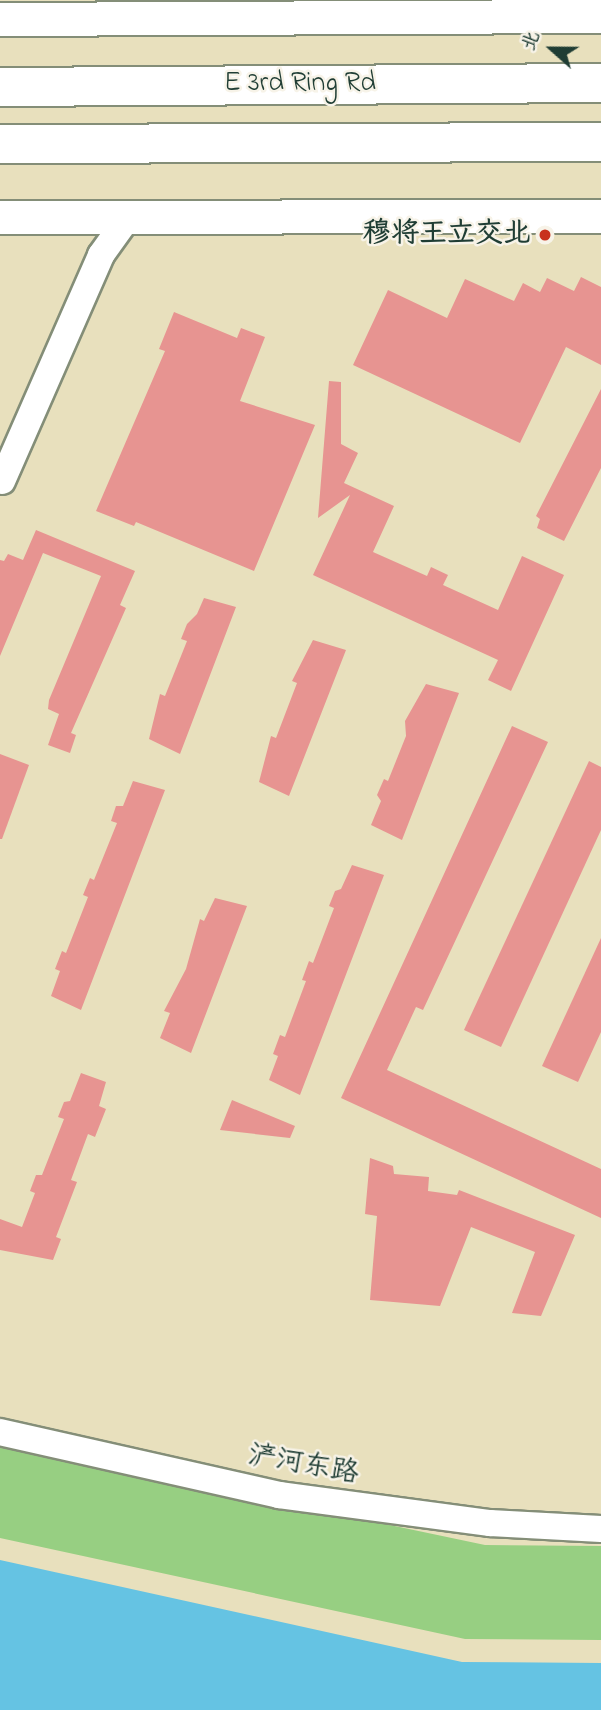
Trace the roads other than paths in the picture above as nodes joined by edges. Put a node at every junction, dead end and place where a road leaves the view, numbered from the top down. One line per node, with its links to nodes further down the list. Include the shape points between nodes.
1 (601, 16): 2 (main road)
2 (0, 19)
3 (601, 83): 4 (highway, E 3rd Ring Rd)
4 (0, 87)
5 (601, 142): 6 (highway, E 3rd Ring Rd)
6 (0, 144)
7 (129, 216): 8 (main road); 9 (main road); 10 (street, via 101,255)
8 (601, 216)
9 (0, 217)
10 (2, 481)
11 (0, 1432): 12 (street, 浐河东路, via 305,1499 490,1523)
12 (601, 1529)

